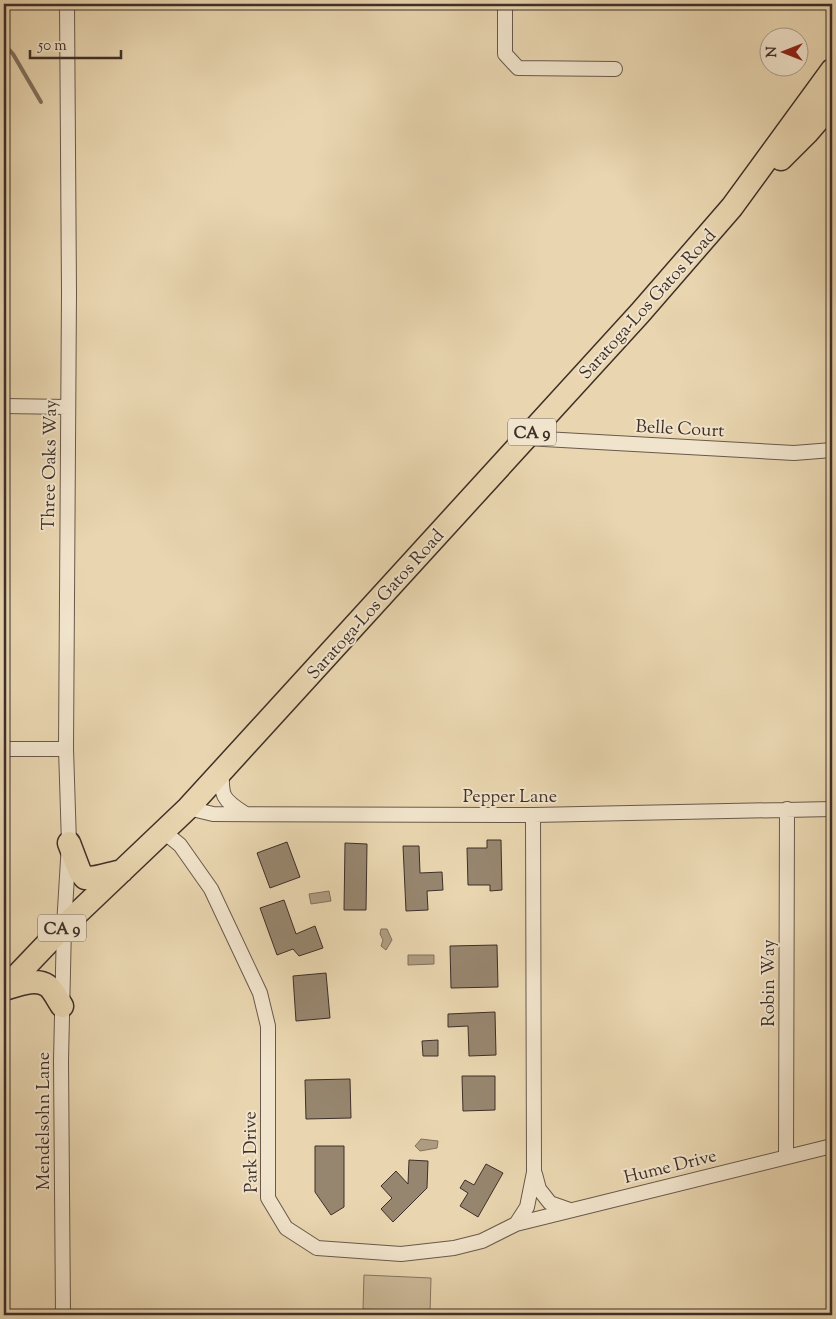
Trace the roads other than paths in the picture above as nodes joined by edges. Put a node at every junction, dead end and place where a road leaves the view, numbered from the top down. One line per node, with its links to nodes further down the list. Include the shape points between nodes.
1 (67, 4): 8 (street, Three Oaks Way)
2 (505, 4): 3 (street, via 505,54 518,68)
3 (614, 69)
4 (832, 70): 6 (main road, Saratoga-Los Gatos Road / CA 9)
5 (832, 104): 6 (main road, Saratoga-Los Gatos Road / CA 9)
6 (732, 208): 9 (main road, Saratoga-Los Gatos Road / CA 9)
7 (4, 406): 8 (street)
8 (68, 407): 12 (street, Three Oaks Way)
9 (526, 438): 10 (street, Belle Court, via 794,453); 13 (main road, Saratoga-Los Gatos Road / CA 9)
10 (832, 450)
11 (4, 749): 12 (street)
12 (66, 749): 20 (street, Three Oaks Way)
13 (222, 770): 14 (main road, Saratoga-Los Gatos Road / CA 9); 17 (street, via 222,792 229,804)
14 (188, 808): 17 (street, Pepper Lane, via 213,814); 19 (main road, Saratoga-Los Gatos Road / CA 9)
15 (787, 809): 16 (street, Pepper Lane); 18 (street, Pepper Lane); 26 (street, Robin Way)
16 (832, 809)
17 (245, 814): 18 (street, Pepper Lane)
18 (533, 815): 27 (street)
19 (164, 832): 21 (main road, Saratoga-Los Gatos Road / CA 9); 29 (street, Park Drive, via 180,845 211,889 260,993 268,1026 268,1198 286,1228 317,1248 401,1254 482,1241)
20 (69, 843): 21 (main road, via 80,872 86,878); 22 (street, Three Oaks Way)
21 (123, 871): 22 (main road, Saratoga-Los Gatos Road / CA 9)
22 (64, 926): 23 (main road, Saratoga-Los Gatos Road / CA 9); 24 (street, Mendelsohn Lane)
23 (4, 989): 24 (main road, via 37,982 47,985)
24 (62, 1006): 30 (street, Mendelsohn Lane)
25 (832, 1146): 26 (street, Hume Drive)
26 (786, 1157): 28 (street, Hume Drive)
27 (534, 1172): 28 (street, via 539,1189 550,1203); 29 (street, via 528,1207)
28 (570, 1210): 29 (street, Hume Drive)
29 (516, 1224)
30 (63, 1315)

